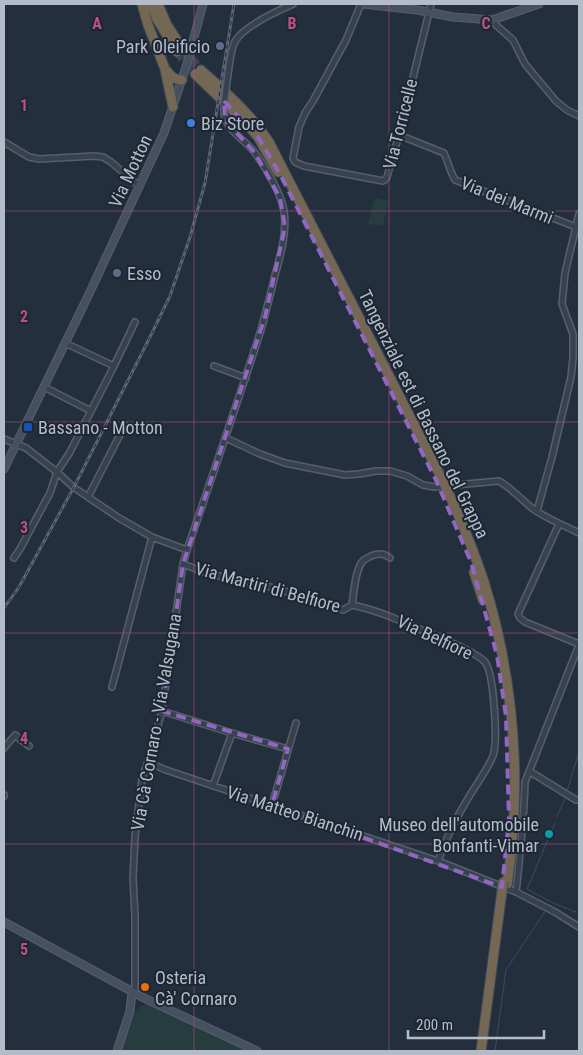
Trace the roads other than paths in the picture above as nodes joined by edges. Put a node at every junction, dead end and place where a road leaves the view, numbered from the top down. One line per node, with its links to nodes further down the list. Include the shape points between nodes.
1 (142, 4): 12 (highway)
2 (151, 4): 3 (highway, via 157,19 179,50)
3 (158, 4)
4 (203, 4): 14 (main road, Via Motton)
5 (293, 4): 26 (street, Via Cà Cornaro - Via Valsugana, bridge, via 274,12 236,40 223,111 229,127 264,166 284,210 282,252)
6 (362, 4): 10 (main road); 17 (street, Via Torricelle, via 346,40 305,113 292,158 304,166 382,182 387,177)
7 (431, 4): 10 (street, Via Torricelle)
8 (539, 4): 9 (main road)
9 (518, 8): 11 (main road)
10 (429, 12): 11 (main road); 17 (street, Via Torricelle)
11 (492, 20): 16 (street, via 513,40 525,64 556,101)
12 (165, 69): 14 (highway, via 171,77); 15 (highway)
13 (198, 72): 59 (highway, Tangenziale est di Bassano del Grappa, via 247,113 269,142 463,525 484,584 507,685 514,765)
14 (182, 80): 15 (main road, Via Motton)
15 (173, 108): 19 (main road, Via Motton)
16 (579, 116)
17 (399, 135): 21 (street, Via dei Marmi, via 444,153 455,180)
18 (4, 142): 19 (street, via 29,157 39,159 104,158)
19 (139, 186): 23 (main road, Via Motton)
20 (579, 214): 21 (street)
21 (576, 227): 36 (street, via 565,272 562,304 573,334 571,377)
22 (135, 322): 24 (street)
23 (65, 343): 24 (street); 27 (main road, Via Motton)
24 (114, 366): 28 (street)
25 (214, 366): 26 (street)
26 (246, 378): 30 (street, Via Cà Cornaro - Via Valsugana)
27 (44, 387): 28 (street); 32 (main road, Via Motton)
28 (92, 410): 34 (street)
29 (125, 425): 35 (street)
30 (226, 438): 36 (street, via 285,463 345,475 390,470 434,488 499,481); 40 (street, Via Cà Cornaro - Via Valsugana)
31 (4, 439): 32 (street)
32 (16, 444): 33 (main road, Via Motton); 34 (street)
33 (4, 469)
34 (57, 472): 35 (street); 41 (street, via 50,493)
35 (88, 497): 39 (street)
36 (537, 511): 37 (street)
37 (559, 524): 38 (street); 45 (street, via 518,614 525,622)
38 (579, 533)
39 (152, 537): 40 (street); 46 (street)
40 (187, 550): 43 (street, Via Cà Cornaro - Via Valsugana)
41 (14, 558)
42 (390, 558): 44 (street, via 380,554 364,559 357,573)
43 (183, 564): 44 (street, Via Martiri di Belfiore, via 343,610); 47 (street, Via Cà Cornaro - Via Valsugana)
44 (352, 605): 58 (street, Via Belfiore, via 392,617 450,642 480,657 490,672 495,722 494,754 459,814)
45 (579, 644): 54 (street)
46 (112, 688)
47 (162, 711): 49 (street); 53 (street, Via Cà Cornaro - Via Valsugana)
48 (296, 723): 52 (street)
49 (232, 733): 52 (street); 55 (street)
50 (29, 746): 51 (street, via 15,735)
51 (4, 748)
52 (288, 749): 57 (street)
53 (149, 758): 55 (street, Via Matteo Bianchin, via 157,766); 62 (street, Via Cà Cornaro - Via Valsugana, via 142,779 133,870)
54 (529, 770): 56 (street); 59 (street, via 525,782 520,853)
55 (213, 786): 57 (street, Via Matteo Bianchin)
56 (579, 800)
57 (272, 805): 58 (street, Via Matteo Bianchin)
58 (438, 860): 59 (street, Via Matteo Bianchin)
59 (507, 888): 61 (street, Via Matteo Bianchin); 68 (highway, Tangenziale est di Bassano del Grappa); 69 (highway, Tangenziale est di Bassano del Grappa)
60 (4, 922): 62 (main road)
61 (579, 927)
62 (133, 993): 63 (main road); 64 (main road); 65 (main road)
63 (144, 998): 64 (main road); 67 (main road)
64 (137, 1003): 65 (main road)
65 (130, 1011): 66 (main road)
66 (117, 1051)
67 (257, 1051)
68 (481, 1051)
69 (484, 1051)

